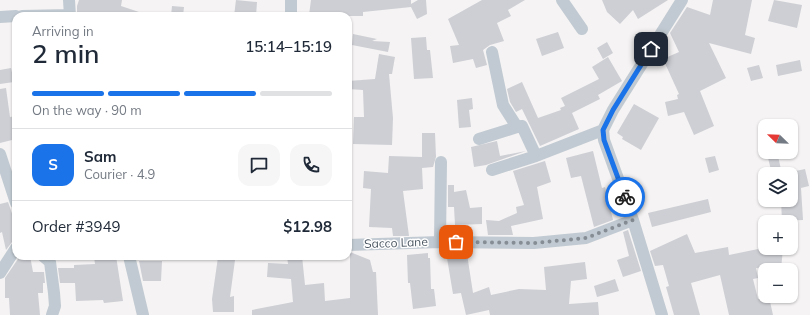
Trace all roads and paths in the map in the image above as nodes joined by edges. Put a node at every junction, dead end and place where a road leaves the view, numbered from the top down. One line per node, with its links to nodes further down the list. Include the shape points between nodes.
1 (69, 0): 5 (street)
2 (291, 0): 6 (street)
3 (562, 0): 9 (street)
4 (682, 0): 12 (street)
5 (70, 12)
6 (291, 12)
7 (0, 16): 8 (street)
8 (12, 16)
9 (582, 29)
10 (492, 52): 11 (street, via 503,105)
11 (516, 127): 13 (street); 15 (street, via 522,126)
12 (603, 130): 15 (street); 19 (street, via 604,140)
13 (479, 139)
14 (0, 154): 18 (street)
15 (536, 156): 17 (street)
16 (441, 162): 20 (street)
17 (492, 170)
18 (12, 191)
19 (633, 220): 20 (street, Sacco Lane, via 586,238 534,243); 28 (street)
20 (440, 242): 21 (street, Sacco Lane)
21 (352, 245)
22 (12, 254): 25 (street)
23 (48, 260): 26 (street, via 54,293 55,306)
24 (130, 260): 27 (street)
25 (0, 273)
26 (52, 315)
27 (142, 315)
28 (662, 315)

